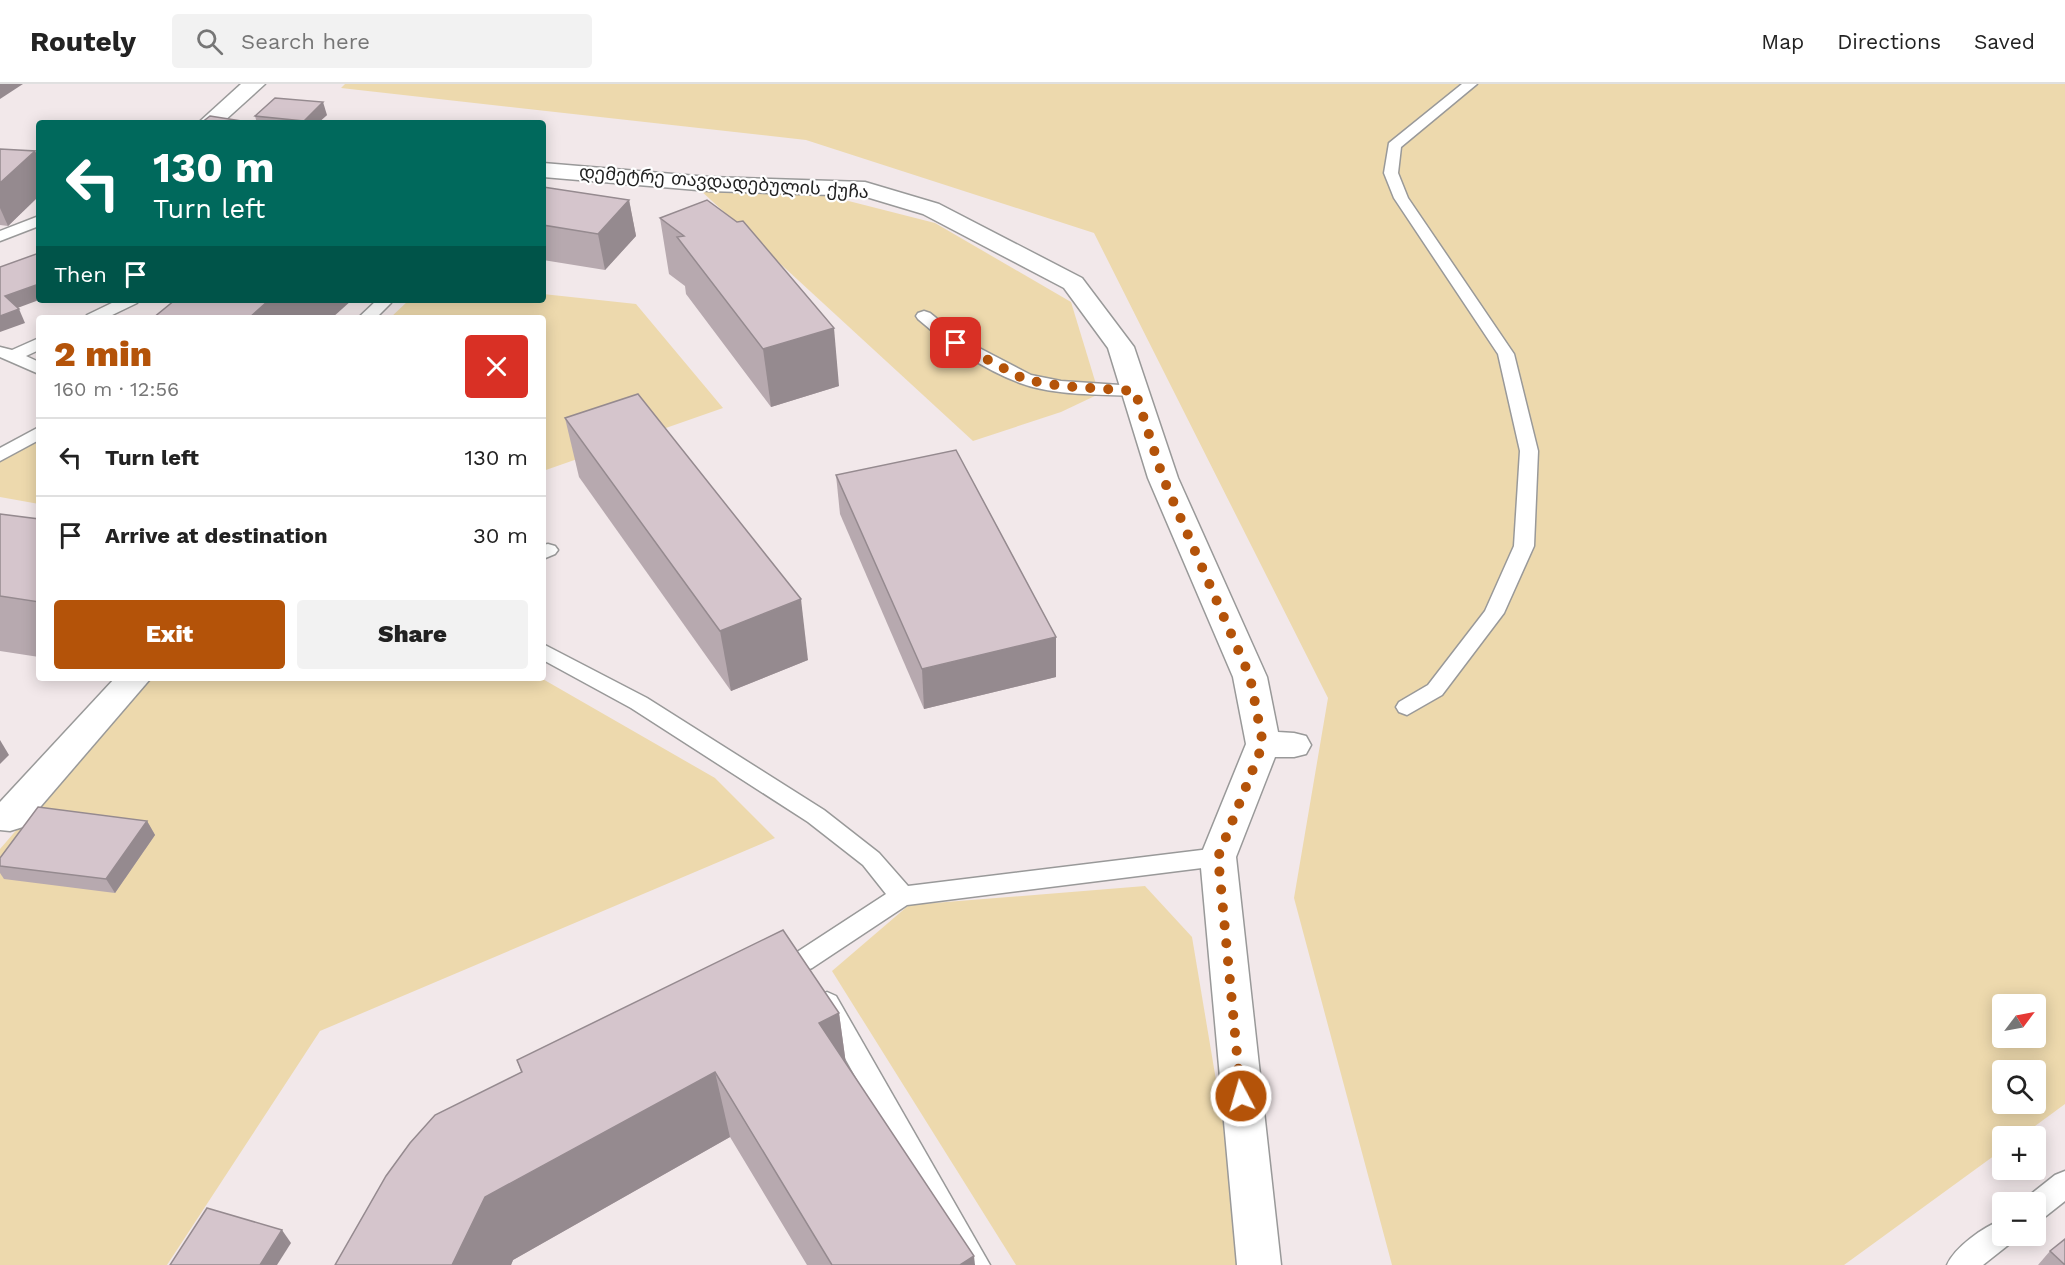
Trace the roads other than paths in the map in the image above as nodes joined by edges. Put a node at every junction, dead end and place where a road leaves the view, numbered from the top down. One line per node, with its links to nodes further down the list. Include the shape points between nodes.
1 (254, 84): 3 (street)
2 (1470, 84): 20 (lane, via 1394,146 1391,173 1422,232 1506,354 1529,451 1524,546 1494,613 1435,690)
3 (212, 120)
4 (546, 170): 15 (street, დემეტრე თავდადებულის ქუჩა, via 710,184 865,189 931,209 1073,283 1121,347)
5 (36, 222): 6 (lane)
6 (0, 236)
7 (124, 303): 9 (lane)
8 (383, 303): 10 (lane)
9 (99, 315)
10 (369, 315)
11 (924, 316): 15 (lane, via 956,343 1026,380)
12 (36, 344): 13 (lane)
13 (6, 354): 14 (lane)
14 (36, 368)
15 (1135, 391): 22 (street, დემეტრე თავდადებულის ქუჩა, via 1163,478 1278,745)
16 (36, 434): 17 (lane)
17 (0, 456)
18 (546, 653): 23 (lane, via 639,703 816,816 871,859)
19 (131, 681): 21 (street)
20 (1407, 707)
21 (3, 820)
22 (1218, 857): 23 (lane); 30 (street, დემეტრე თავდადებულის ქუჩა)
23 (902, 896): 24 (lane)
24 (803, 961): 25 (lane); 29 (lane)
25 (760, 979)
26 (2065, 1184): 27 (lane)
27 (2046, 1199)
28 (1992, 1241): 31 (lane)
29 (976, 1265)
30 (1259, 1265)
31 (1961, 1265)

